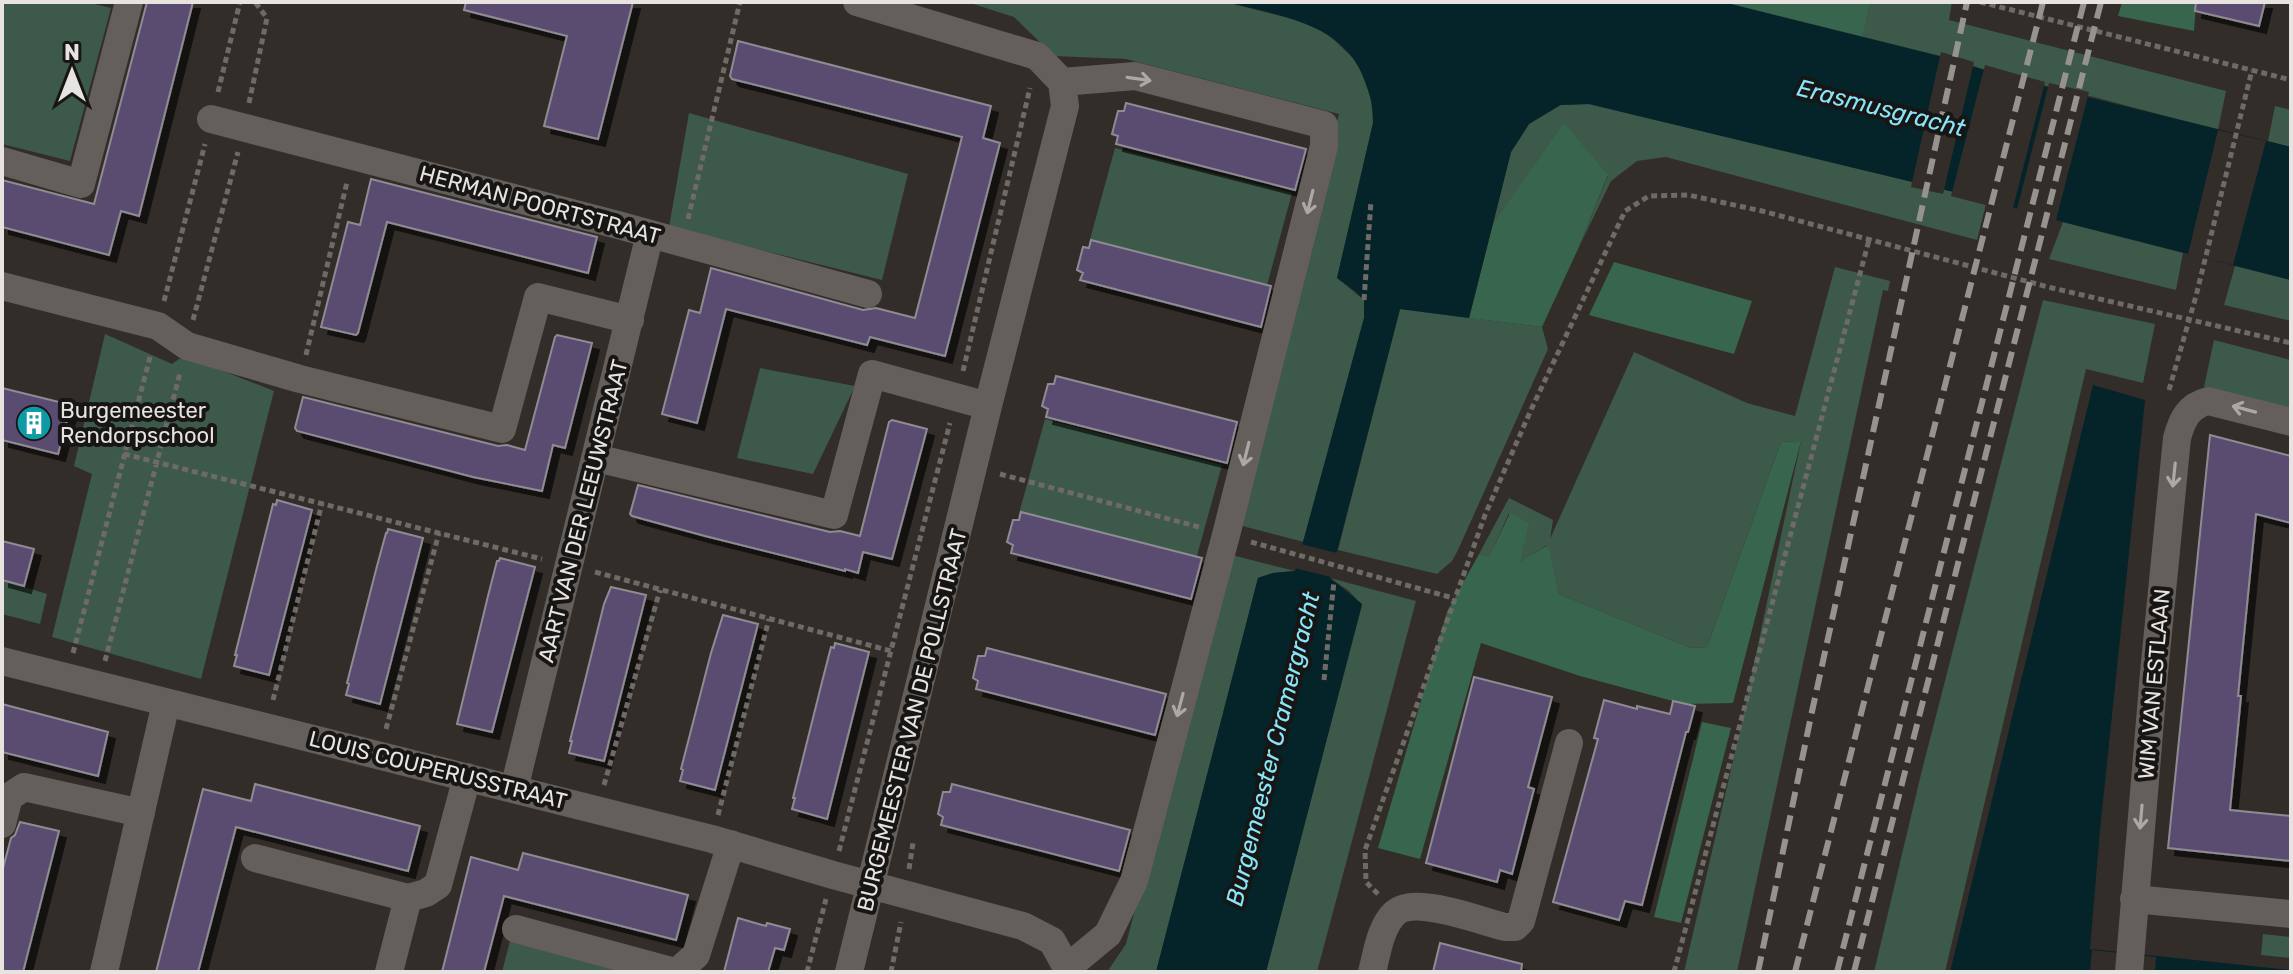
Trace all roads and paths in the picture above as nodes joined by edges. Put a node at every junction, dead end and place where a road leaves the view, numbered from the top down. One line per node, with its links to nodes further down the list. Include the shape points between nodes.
1 (129, 2): 11 (street, via 81,184)
2 (740, 2): 15 (path)
3 (857, 2): 5 (street)
4 (1980, 2): 6 (path)
5 (1037, 56): 8 (street); 23 (path)
6 (2252, 70): 7 (path); 19 (path)
7 (2291, 80)
8 (1062, 82): 24 (street, BURGEMEESTER VAN DE POLLSTRAAT, via 1065,106); 32 (street, one-way to 32, via 1135,76 1324,125 1324,146)
9 (211, 119): 10 (street, HERMAN POORTSTRAAT)
10 (353, 156): 13 (street, HERMAN POORTSTRAAT); 22 (path)
11 (2, 161)
12 (1371, 201): 18 (path)
13 (650, 234): 15 (street, HERMAN POORTSTRAAT); 20 (street, AART VAN DER LEEUWSTRAAT)
14 (1869, 240): 19 (path); 36 (path, via 1688,195 1649,196 1625,211 1530,412); 69 (path)
15 (683, 242): 17 (street, HERMAN POORTSTRAAT)
16 (2, 286): 22 (street, via 158,326 187,346)
17 (868, 294)
18 (1364, 300)
19 (2190, 318): 21 (path)
20 (630, 320): 22 (street, via 538,297 502,429); 27 (street, AART VAN DER LEEUWSTRAAT)
21 (2291, 343)
22 (300, 379)
23 (957, 398): 24 (street); 27 (street, via 872,374 834,515); 28 (path)
24 (988, 406): 29 (street, BURGEMEESTER VAN DE POLLSTRAAT)
25 (2291, 422): 55 (street, WIM VAN ESTLAAN, one-way to 55, via 2208,401 2183,419 2177,438)
26 (124, 454): 30 (path)
27 (596, 458): 33 (street, AART VAN DER LEEUWSTRAAT)
28 (941, 459): 29 (path); 38 (path)
29 (973, 467): 32 (path); 53 (street, BURGEMEESTER VAN DE POLLSTRAAT)
30 (322, 503): 31 (path); 42 (path)
31 (439, 533): 33 (path); 44 (path)
32 (1226, 535): 36 (path); 61 (street, one-way to 61, via 1134,881 1108,934)
33 (569, 565): 35 (path); 46 (street, AART VAN DER LEEUWSTRAAT)
34 (1334, 581): 40 (path)
35 (660, 590): 37 (path); 47 (path)
36 (1454, 598): 56 (path, via 1365,850 1366,882)
37 (769, 619): 38 (path); 50 (path)
38 (891, 651): 52 (path)
39 (2, 661): 41 (street, LOUIS COUPERUSSTRAAT)
40 (1324, 680)
41 (166, 703): 42 (street, LOUIS COUPERUSSTRAAT); 48 (street)
42 (267, 727): 44 (street, LOUIS COUPERUSSTRAAT)
43 (1569, 743): 56 (street, via 1521,921 1515,927 1416,906)
44 (379, 755): 45 (street, LOUIS COUPERUSSTRAAT)
45 (467, 777): 46 (street, LOUIS COUPERUSSTRAAT); 54 (street, via 438,885)
46 (514, 789): 47 (street, LOUIS COUPERUSSTRAAT)
47 (597, 810): 50 (street, LOUIS COUPERUSSTRAAT)
48 (141, 813): 49 (street, via 24,787 9,797); 62 (street)
49 (2, 824)
50 (722, 841): 52 (street, LOUIS COUPERUSSTRAAT); 64 (street, via 696,955)
51 (255, 858): 54 (street)
52 (833, 875): 53 (street, LOUIS COUPERUSSTRAAT); 65 (path)
53 (872, 885): 61 (street, via 1023,926 1052,941); 66 (street, BURGEMEESTER VAN DE POLLSTRAAT)
54 (408, 898): 63 (street)
55 (2134, 899): 57 (street); 60 (street, WIM VAN ESTLAAN)
56 (1395, 912): 68 (street, via 1381,936)
57 (2291, 914)
58 (516, 929): 64 (street)
59 (894, 963): 67 (path)
60 (2130, 963)
61 (1067, 970)
62 (104, 972)
63 (389, 972)
64 (676, 972)
65 (807, 972)
66 (849, 972)
67 (897, 972)
68 (1372, 972)
69 (1674, 972)

